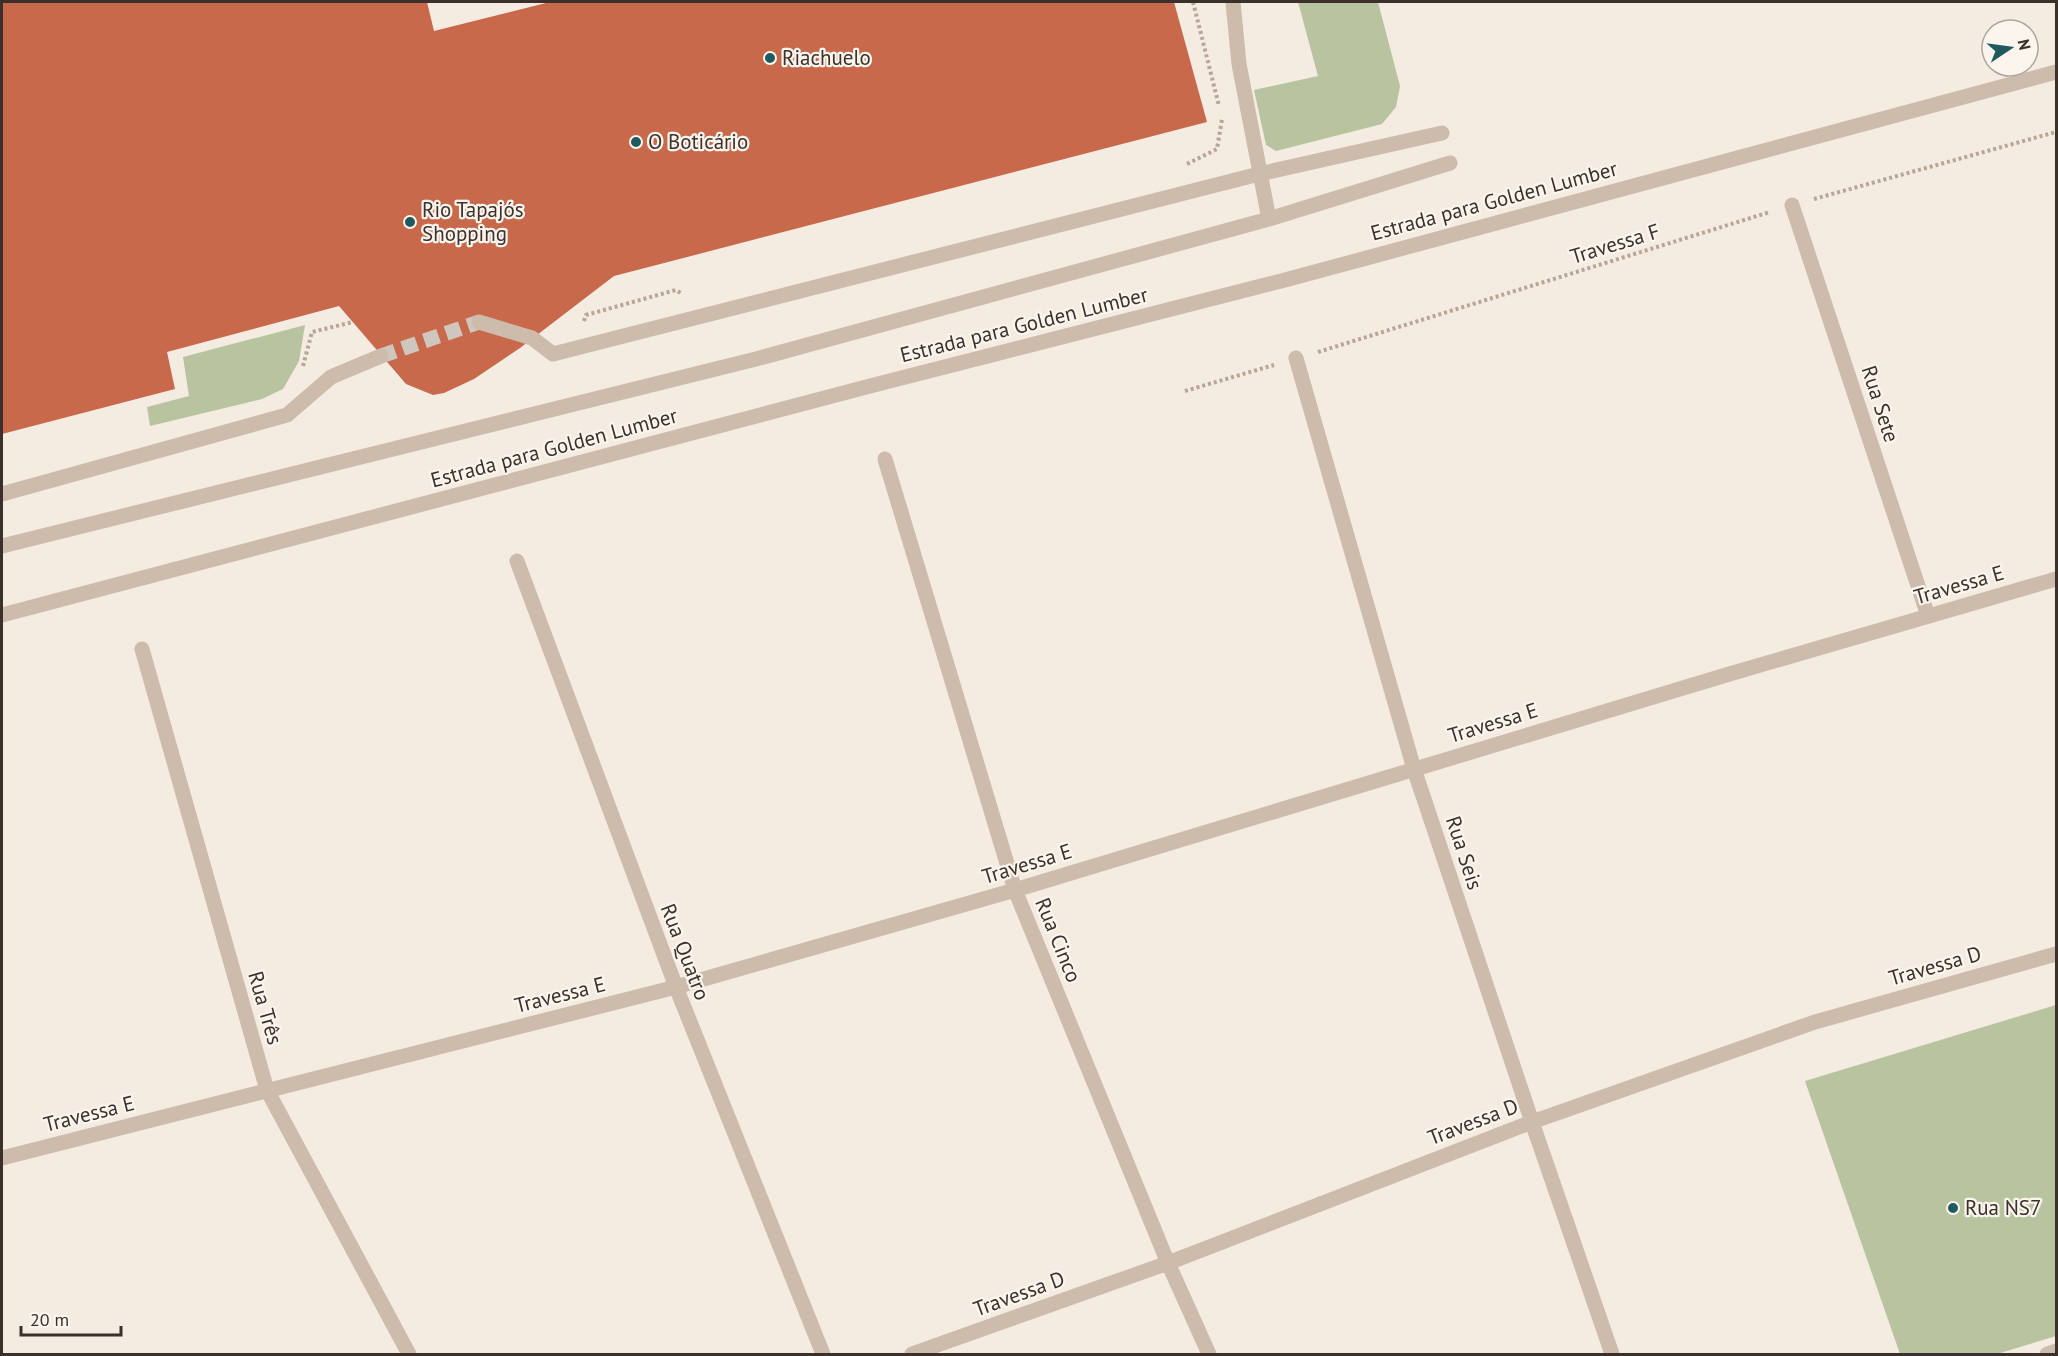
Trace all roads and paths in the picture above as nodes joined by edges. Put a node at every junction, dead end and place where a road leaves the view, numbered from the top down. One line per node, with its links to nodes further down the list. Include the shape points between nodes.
1 (1193, 2): 7 (path, via 1223,120 1217,149)
2 (1233, 2): 8 (street, via 1239,64)
3 (2056, 72): 22 (street, Estrada para Golden Lumber, via 1285,280)
4 (2056, 132): 9 (path, Travessa F)
5 (1442, 133): 8 (street)
6 (1450, 163): 10 (street)
7 (1179, 167)
8 (1259, 174): 10 (street); 12 (street, via 553,354 532,338)
9 (1792, 206): 15 (path, Travessa F); 23 (street, Rua Sete)
10 (1269, 219): 19 (street, via 756,359)
11 (686, 297): 13 (path, via 676,290 586,315)
12 (479, 322)
13 (583, 324)
14 (381, 356): 18 (street, via 331,377 287,415)
15 (1296, 358): 16 (path, Travessa F); 25 (street, Rua Seis)
16 (1185, 391)
17 (885, 459): 26 (street, Rua Cinco)
18 (2, 494)
19 (2, 546)
20 (517, 561): 28 (street, Rua Quatro)
21 (2056, 579): 23 (street, Travessa E)
22 (2, 615)
23 (1928, 616): 25 (street, Travessa E)
24 (142, 649): 29 (street, Rua Três)
25 (1414, 769): 26 (street, Travessa E); 30 (street, Rua Seis)
26 (1015, 890): 28 (street, Travessa E); 32 (street, Rua Cinco)
27 (2056, 954): 30 (street, Travessa D, via 1815,1022)
28 (676, 987): 29 (street, Travessa E); 35 (street, Rua Quatro)
29 (267, 1090): 31 (street, Travessa E); 34 (street, Rua Três)
30 (1532, 1122): 32 (street, Travessa D); 38 (street, Rua Seis)
31 (2, 1158)
32 (1168, 1263): 36 (street, Travessa D); 37 (street, Rua Cinco)
33 (2056, 1351): 39 (street)
34 (409, 1354)
35 (823, 1354)
36 (912, 1354)
37 (1209, 1354)
38 (1612, 1354)
39 (2047, 1354)

